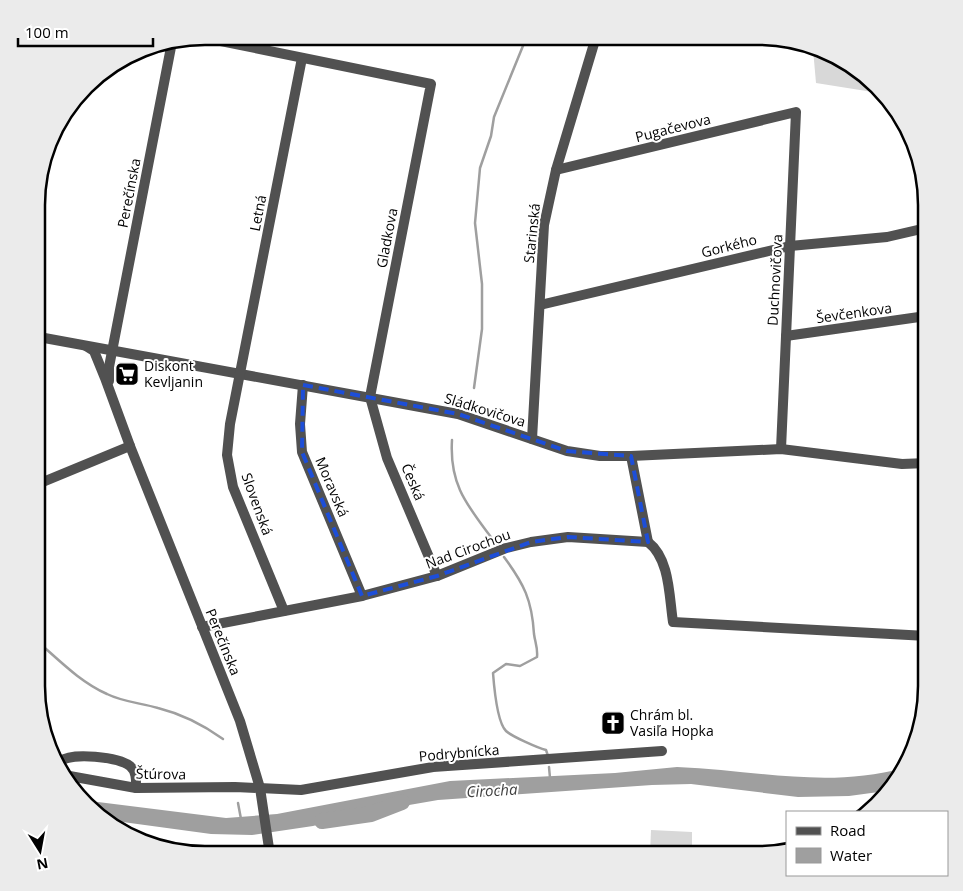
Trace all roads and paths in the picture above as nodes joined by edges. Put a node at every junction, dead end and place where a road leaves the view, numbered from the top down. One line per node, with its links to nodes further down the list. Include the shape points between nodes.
1 (239, 45): 4 (street)
2 (593, 45): 6 (street, Starinská)
3 (171, 49): 14 (street, Perečínska)
4 (302, 58): 16 (street, Letná); 20 (street, Gladkova, via 431,84)
5 (796, 112): 6 (street, Pugačevova); 8 (street, Duchnovičova)
6 (556, 170): 9 (street, Starinská, via 544,225)
7 (918, 230): 8 (street, Gorkého, via 887,237)
8 (790, 246): 9 (street, Gorkého); 11 (street, Duchnovičova)
9 (540, 305): 21 (street, Starinská)
10 (918, 317): 11 (street, Ševčenkova)
11 (786, 336): 23 (street, Duchnovičova)
12 (45, 338): 13 (street, Sládkovičova)
13 (84, 345): 14 (street, Sládkovičova); 15 (street, Perečínska, via 94,351); 17 (street, Perečínska)
14 (113, 355): 15 (street, via 106,352); 16 (street, Sládkovičova, via 125,352); 19 (street, Perečínska, via 108,376)
15 (99, 363): 17 (street, Perečínska); 19 (street, Perečínska)
16 (240, 373): 18 (street, Sládkovičova); 30 (street, Slovenská, via 227,455 233,487)
17 (100, 376): 19 (street, Perečínska)
18 (303, 385): 20 (street, Sládkovičova); 29 (street, Moravská, via 302,452)
19 (110, 395): 22 (street, Perečínska)
20 (370, 397): 21 (street, Sládkovičova, via 458,414); 28 (street, Česká, via 387,458)
21 (532, 439): 24 (street, Sládkovičova, via 568,451)
22 (130, 446): 26 (street); 31 (street, Perečínska)
23 (780, 449): 24 (street, Sládkovičova); 25 (street, Sládkovičova)
24 (631, 456): 27 (street)
25 (918, 463)
26 (45, 481)
27 (648, 542): 28 (street, Nad Cirochou, via 568,537 531,542 506,548); 32 (street, via 656,548 665,571 673,622)
28 (437, 576): 29 (street, Nad Cirochou)
29 (362, 596): 30 (street, Nad Cirochou)
30 (284, 611): 31 (street, Nad Cirochou)
31 (202, 627): 37 (street, Perečínska, via 240,721)
32 (918, 636)
33 (662, 751): 37 (street, Podrybnícka, via 433,767 308,789)
34 (63, 760): 36 (street, via 70,756 130,766)
35 (73, 777): 36 (street, Štúrova)
36 (136, 788): 37 (street, Štúrova)
37 (260, 792): 38 (street, Perečínska)
38 (269, 846)

